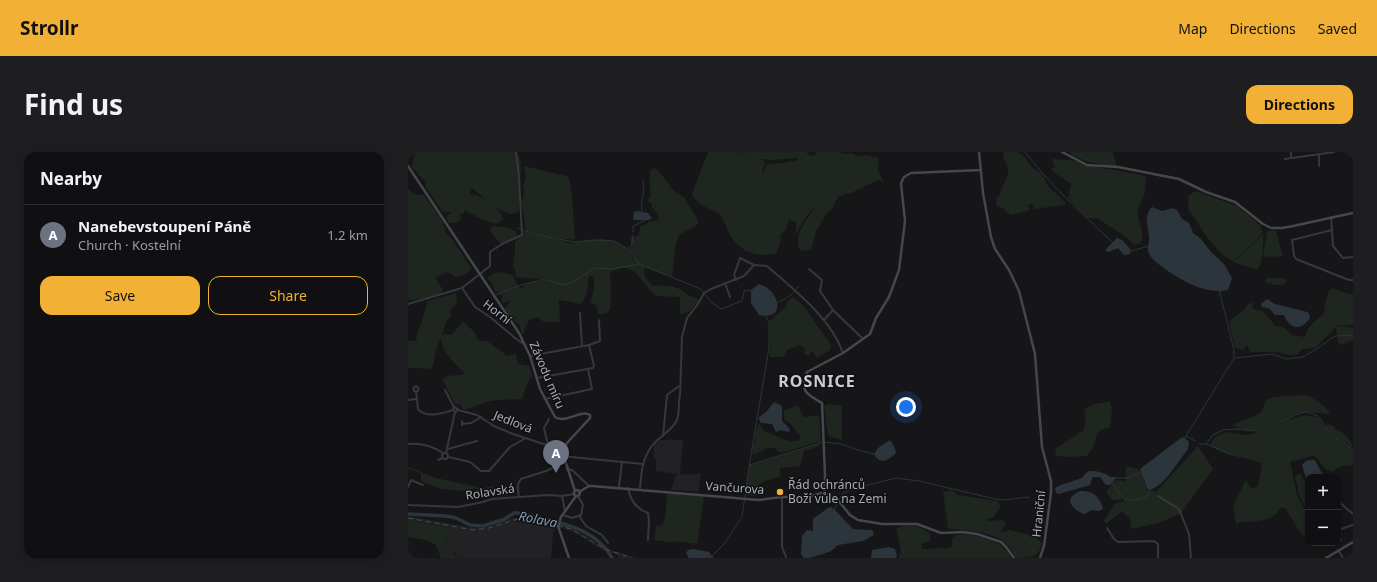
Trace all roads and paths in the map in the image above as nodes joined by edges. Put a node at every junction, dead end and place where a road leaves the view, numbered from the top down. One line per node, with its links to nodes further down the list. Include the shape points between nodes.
1 (516, 152): 20 (street, via 522,235 490,252 490,266)
2 (979, 152): 13 (street, Hraniční)
3 (1062, 152): 15 (street, via 1087,165 1118,167 1179,179 1235,202 1271,228 1294,226)
4 (1291, 152): 9 (street)
5 (1305, 152): 8 (street)
6 (1334, 152): 7 (street)
7 (1319, 154): 8 (street); 12 (street)
8 (1305, 156): 9 (street)
9 (1291, 158): 10 (street)
10 (1285, 159)
11 (408, 166): 20 (street, Závodu míru)
12 (1319, 166)
13 (981, 170): 31 (street, via 911,173 902,180 905,221 899,270 889,297 870,334); 97 (street, Hraniční, via 991,237 1019,291 1036,354 1042,447 1051,481 1044,546)
14 (1353, 213): 15 (street)
15 (1331, 217): 16 (street)
16 (1332, 230): 17 (street, via 1334,249 1343,258); 22 (street, via 1292,240 1294,256 1296,259)
17 (1353, 257)
18 (754, 265): 21 (street, via 744,276); 21 (street, via 740,258 734,275); 30 (street, via 767,266)
19 (809, 269): 27 (street, via 822,280 820,291)
20 (479, 274): 24 (street); 32 (street, Závodu míru)
21 (736, 280): 23 (street)
22 (1353, 280)
23 (725, 283): 25 (street); 39 (street, via 704,293 687,318 682,337)
24 (462, 288): 26 (street); 32 (street, Horní, via 475,307)
25 (730, 297)
26 (408, 304)
27 (834, 310): 30 (street); 31 (street)
28 (580, 313): 34 (street)
29 (599, 320): 33 (street, via 600,341)
30 (824, 320): 35 (street, via 839,341)
31 (863, 339): 35 (street)
32 (525, 344): 36 (street, Závodu míru)
33 (589, 345): 34 (street); 37 (street, via 594,366)
34 (582, 346): 36 (street)
35 (843, 353): 75 (street, via 807,372 803,383 808,395 822,403)
36 (530, 356): 38 (street, Závodu míru)
37 (588, 369): 38 (street); 43 (street, via 592,389)
38 (537, 378): 43 (street, Závodu míru)
39 (680, 386): 51 (street, via 677,420 671,430); 51 (street, via 667,395)
40 (445, 390): 45 (street)
41 (416, 391): 42 (street)
42 (416, 399): 44 (street); 47 (street, via 418,409 425,414)
43 (545, 399): 57 (street, Závodu míru, via 557,419 586,413 590,415)
44 (408, 400)
45 (454, 407): 46 (street); 47 (street)
46 (458, 410): 47 (street); 48 (street, Jedlová)
47 (454, 411): 56 (street)
48 (481, 417): 50 (street, via 471,423); 52 (street, Jedlová, via 494,426)
49 (549, 419): 55 (street, via 544,428)
50 (462, 423)
51 (663, 436): 65 (street, via 652,446)
52 (525, 439): 55 (street, Jedlová); 59 (street, via 510,446 489,470 481,471 470,462)
53 (477, 441): 56 (street)
54 (408, 444): 58 (street, via 430,446)
55 (548, 445): 57 (street, Jedlová)
56 (448, 449): 58 (street)
57 (562, 450): 60 (street)
58 (445, 453): 59 (street); 61 (street)
59 (448, 457): 61 (street)
60 (564, 457): 63 (street); 64 (street)
61 (442, 458): 62 (street)
62 (438, 460)
63 (565, 462): 66 (street); 79 (street, via 521,479 518,482)
64 (622, 462): 65 (street); 72 (street)
65 (643, 464): 74 (street)
66 (567, 469): 70 (street, via 571,469); 76 (street)
67 (408, 478): 68 (street)
68 (411, 480): 69 (street); 71 (street)
69 (423, 486)
70 (589, 486): 72 (street, Vančurova); 76 (street)
71 (408, 487)
72 (619, 487): 73 (street, Vančurova)
73 (628, 488): 74 (street, Vančurova); 90 (street, via 631,500 642,511 648,513)
74 (640, 489): 80 (street, Vančurova, via 759,500)
75 (824, 493): 80 (street, Vančurova); 96 (street, via 834,497 858,520 882,524 917,524 941,532 977,534 1001,542)
76 (577, 494): 77 (street, Rolavská); 83 (street); 86 (street, via 583,505)
77 (562, 496): 79 (street, Rolavská); 83 (street)
78 (1158, 496): 99 (street, via 1179,509 1183,516 1189,534)
79 (519, 497): 82 (street, Rolavská, via 492,499 458,507)
80 (782, 497): 94 (street, via 782,547)
81 (1341, 503): 84 (street)
82 (408, 505)
83 (565, 511): 85 (street)
84 (1353, 514)
85 (563, 515): 86 (street, via 570,518); 95 (street, via 558,529)
86 (579, 516): 92 (street, via 586,526 602,535)
87 (1353, 525): 89 (street)
88 (1107, 528): 98 (street, via 1118,542 1154,541 1158,544)
89 (1341, 529)
90 (648, 540)
91 (1353, 542): 93 (street)
92 (608, 543)
93 (1338, 550): 100 (street); 101 (street)
94 (786, 557)
95 (569, 558)
96 (1014, 558)
97 (1040, 558)
98 (1158, 558)
99 (1191, 558)
100 (1326, 558)
101 (1343, 558)

